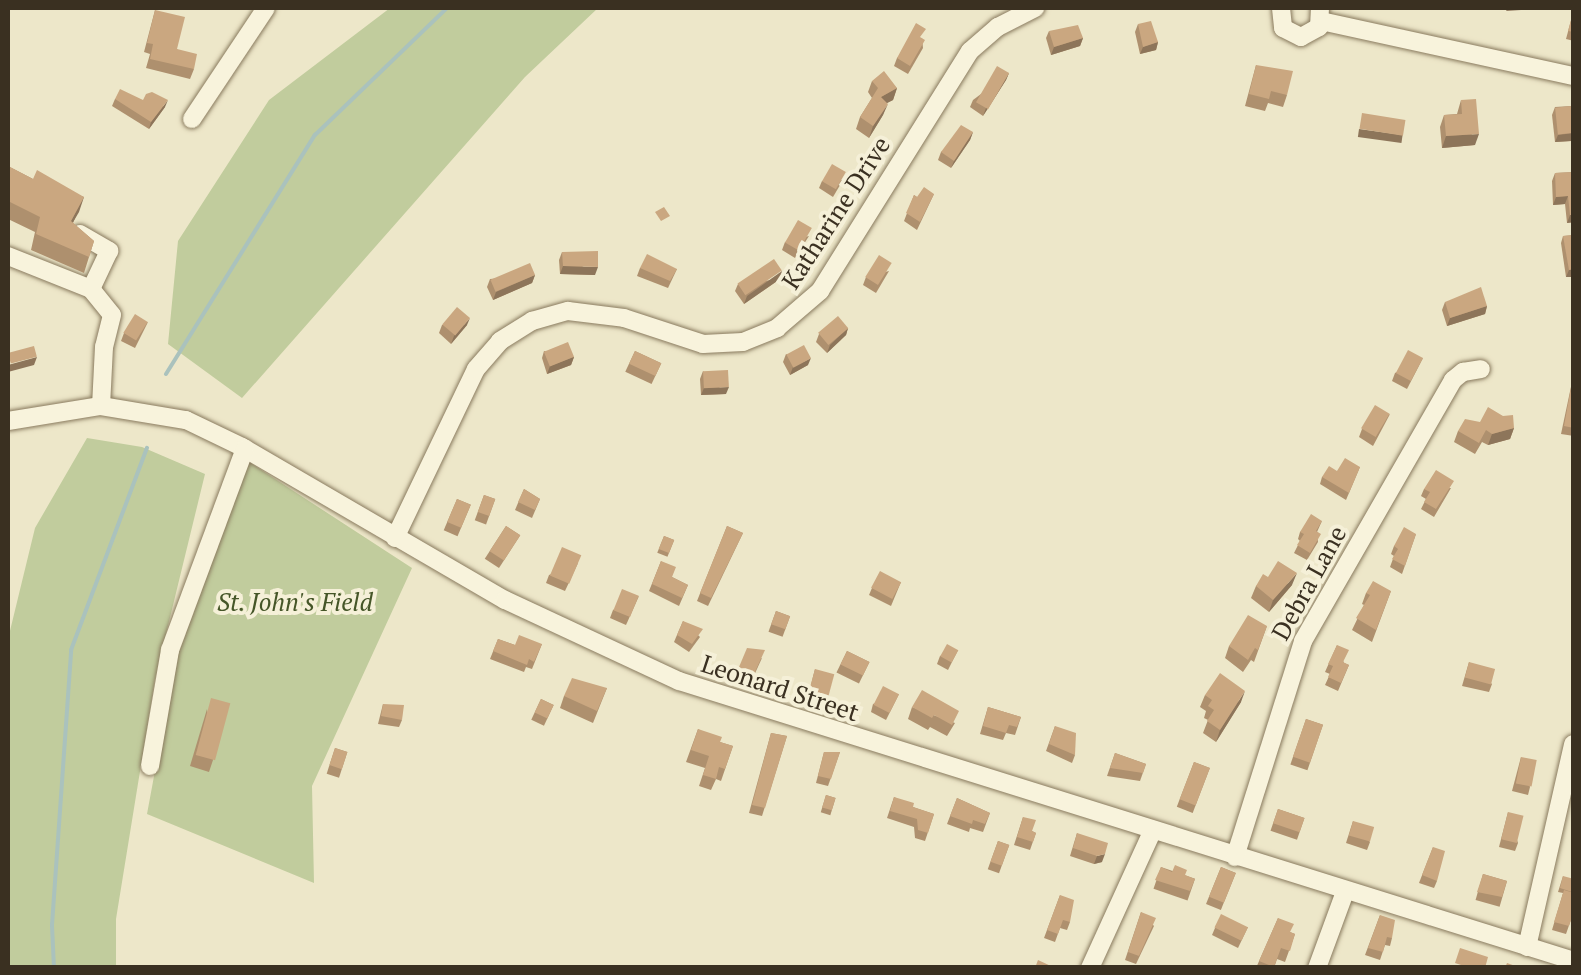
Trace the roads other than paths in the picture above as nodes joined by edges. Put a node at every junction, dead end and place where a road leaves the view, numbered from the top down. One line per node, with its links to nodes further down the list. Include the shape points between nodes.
1 (266, 8): 6 (street)
2 (1034, 8): 14 (street, Katharine Drive, via 970,51 820,291 778,328 743,342 703,344 624,318 568,311 500,340 476,369)
3 (1281, 8): 4 (street, via 1282,25 1294,36 1311,34)
4 (1321, 14): 5 (street)
5 (1574, 76)
6 (192, 120)
7 (80, 234): 9 (street, via 109,250)
8 (8, 256): 9 (street)
9 (91, 289): 11 (street, via 113,318)
10 (1481, 369): 19 (street, Debra Lane, via 1453,380 1303,641)
11 (100, 406): 12 (street, Leonard Street); 13 (street, Leonard Street, via 186,420)
12 (8, 421)
13 (244, 448): 14 (street, Leonard Street); 17 (street, via 170,650)
14 (396, 538): 18 (street, Leonard Street, via 532,614 676,680)
15 (1553, 739): 16 (street)
16 (1573, 744): 21 (street)
17 (150, 766)
18 (1152, 830): 19 (street, Leonard Street); 23 (street)
19 (1235, 857): 20 (street, Leonard Street)
20 (1345, 892): 21 (street, Leonard Street); 24 (street)
21 (1528, 947): 22 (street, Leonard Street)
22 (1574, 961)
23 (1090, 968)
24 (1317, 968)

